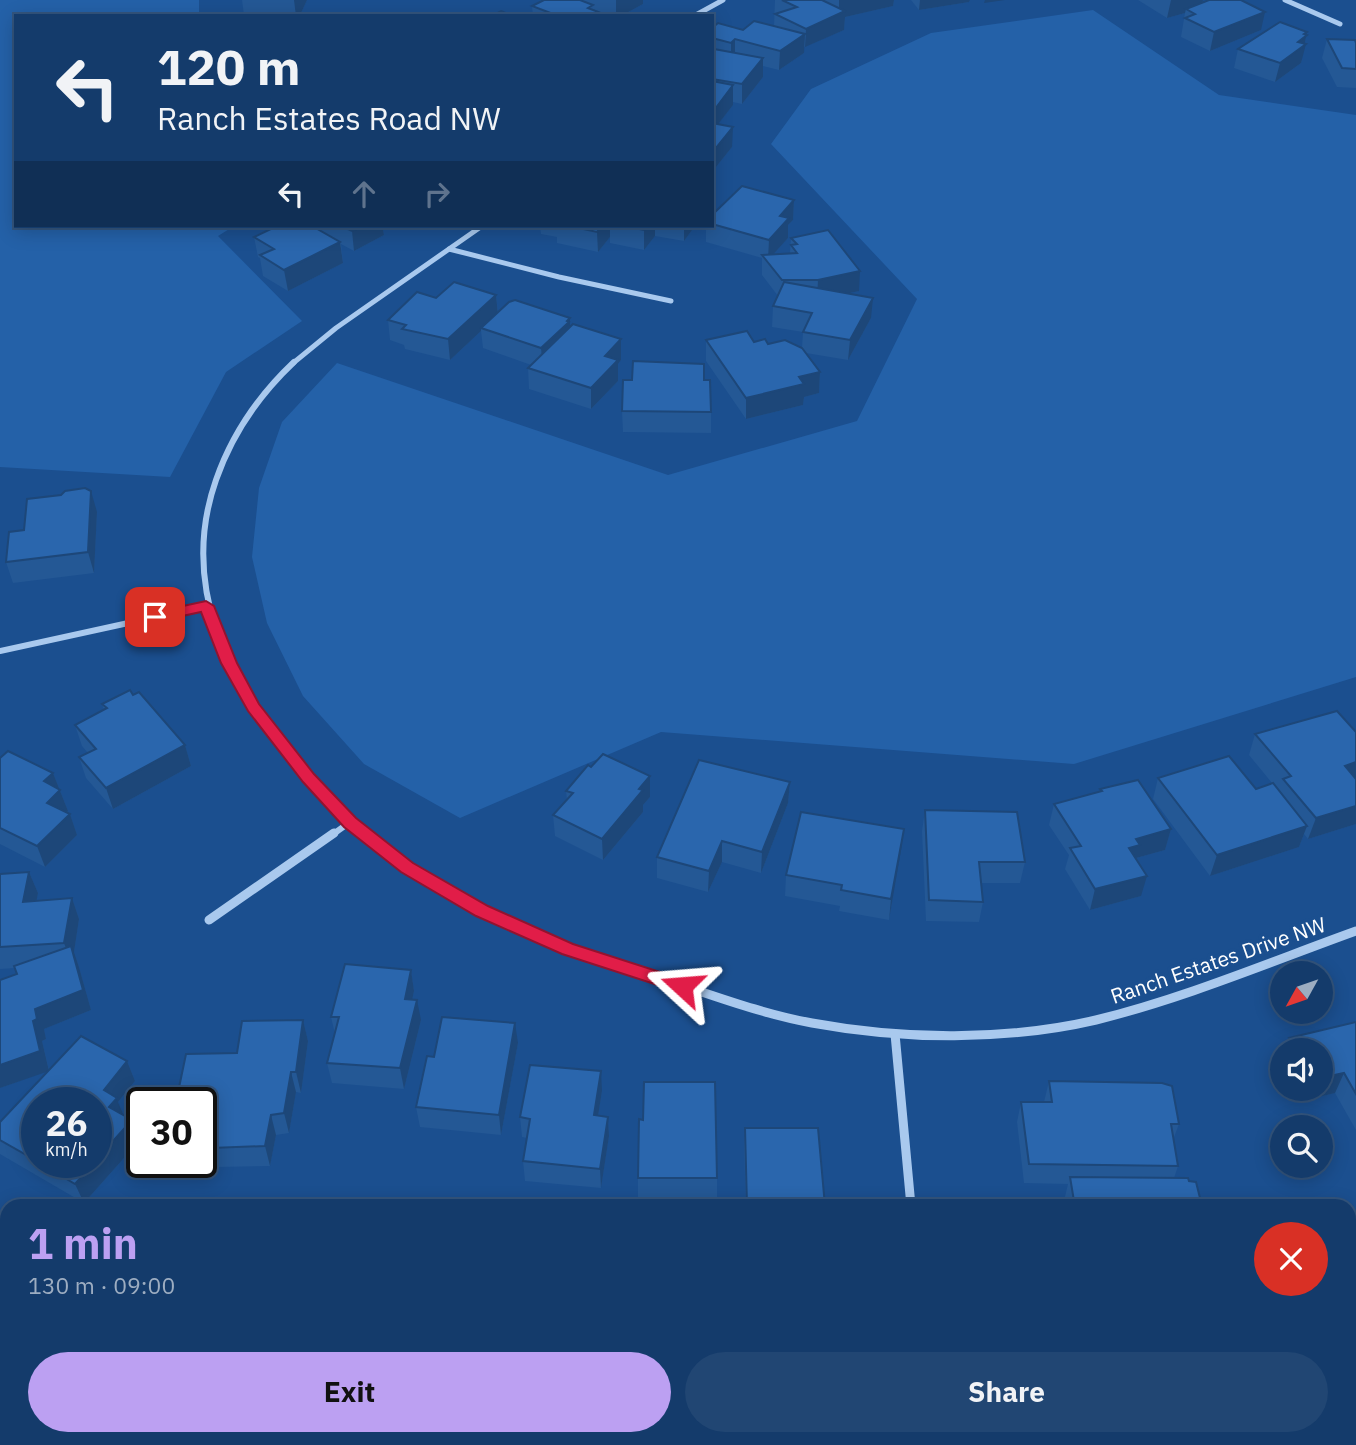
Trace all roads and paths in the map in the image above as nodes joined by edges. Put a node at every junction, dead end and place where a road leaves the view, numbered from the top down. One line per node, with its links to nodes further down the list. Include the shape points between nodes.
1 (723, 0): 3 (street)
2 (1285, 0): 4 (street)
3 (698, 14)
4 (1340, 24)
5 (479, 228): 6 (street, Ranch Estates Drive NW)
6 (449, 249): 7 (street); 8 (street, Ranch Estates Drive NW, via 289,363 258,400 237,432 211,498 201,546)
7 (671, 301)
8 (206, 606): 9 (street); 10 (street, Ranch Estates Drive NW, via 253,707)
9 (0, 651)
10 (350, 822): 11 (street); 13 (street, Ranch Estates Drive NW, via 407,868 482,911 568,949 776,1015)
11 (209, 919)
12 (1356, 931): 13 (street, Ranch Estates Drive NW, via 1149,1006 1090,1021 1014,1032)
13 (895, 1034): 14 (street)
14 (910, 1199)

